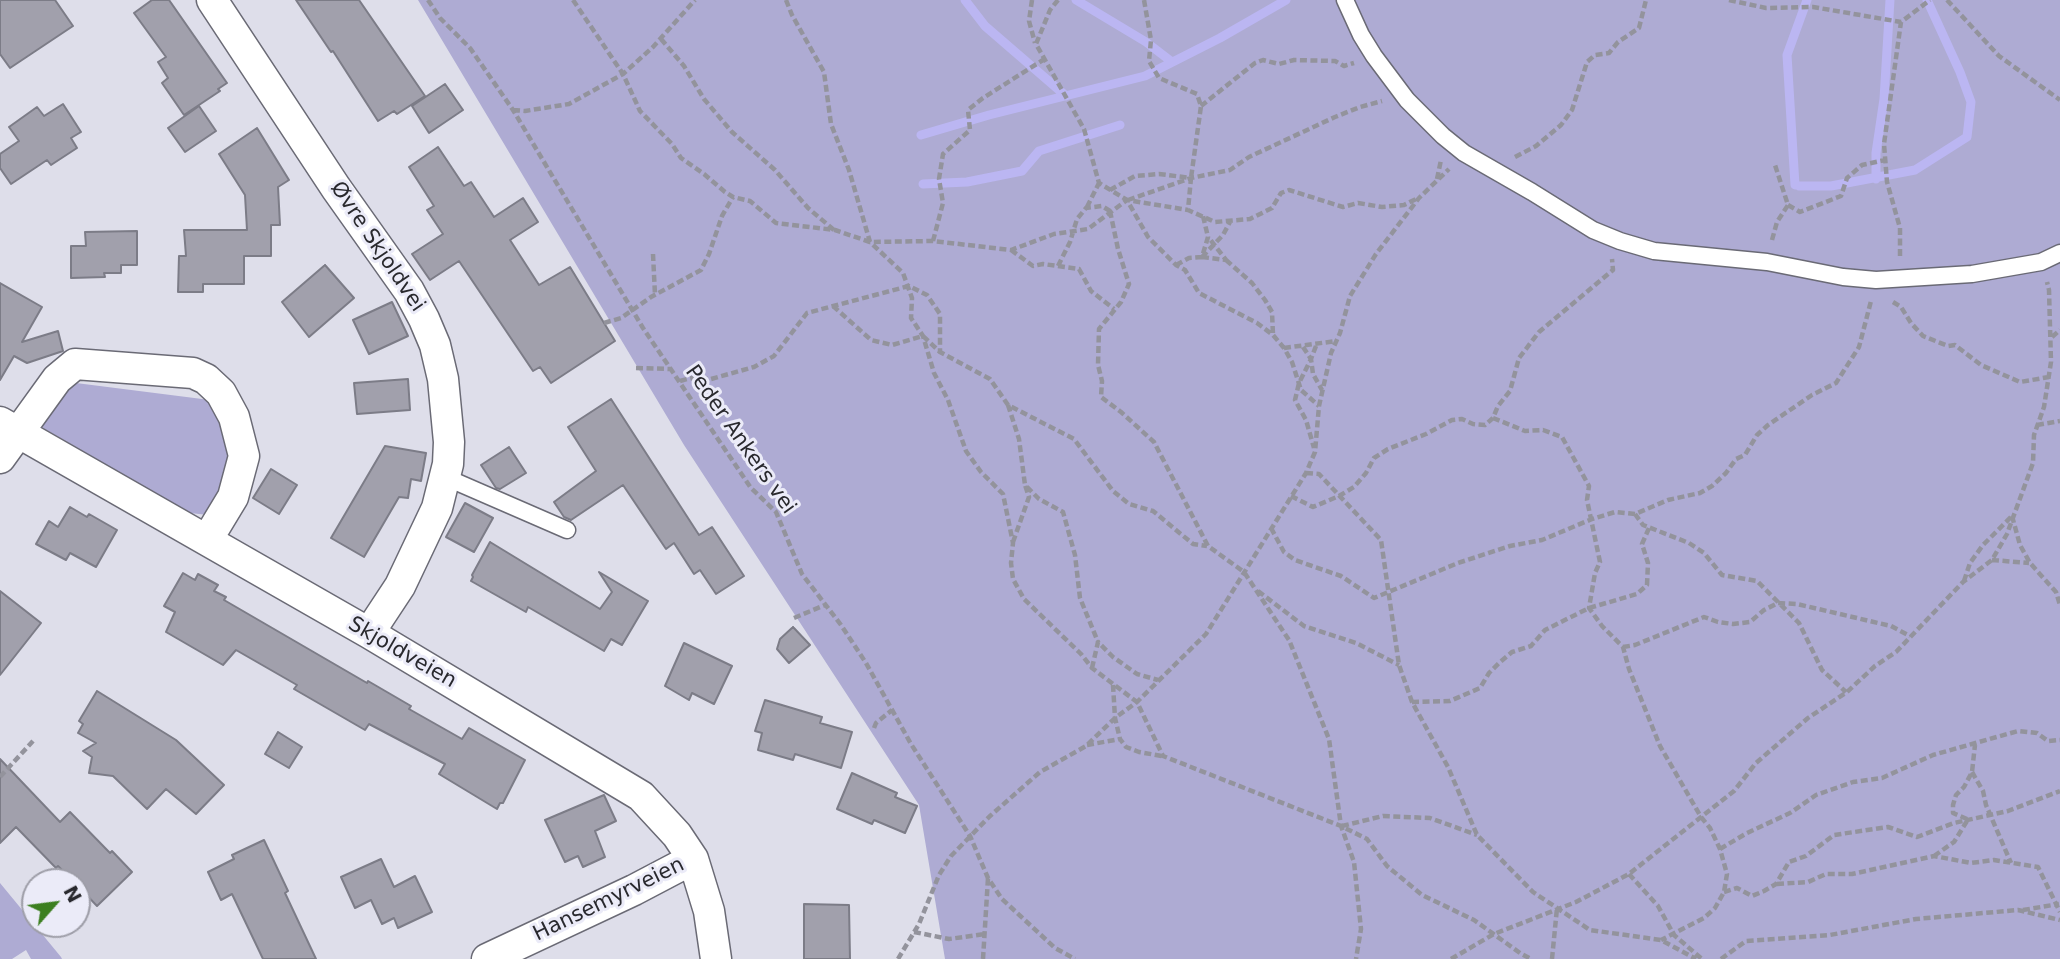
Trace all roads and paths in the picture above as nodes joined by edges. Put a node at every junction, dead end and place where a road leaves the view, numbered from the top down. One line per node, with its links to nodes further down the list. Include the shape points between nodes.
1 (212, 0): 89 (street, Øvre Skjoldvei, via 424,319 444,386 449,442)
2 (428, 0): 23 (path, Peder Ankers vei, via 470,48)
3 (573, 0): 19 (path)
4 (695, 0): 15 (path)
5 (786, 0): 44 (path, via 824,72 831,124)
6 (1032, 0): 16 (path, via 1029,21)
7 (1058, 0): 16 (path)
8 (1144, 0): 22 (path, via 1151,40 1149,61 1159,78 1197,94)
9 (1345, 0): 17 (lane)
10 (1646, 0): 26 (path, via 1639,28 1609,53 1587,62 1572,110 1561,125 1515,157)
11 (1729, 0): 14 (path, via 1766,8 1813,7)
12 (1930, 0): 14 (path)
13 (1947, 0): 21 (path, via 2000,56)
14 (1900, 22): 24 (path)
15 (661, 39): 19 (path); 40 (path, via 732,132)
16 (1036, 44): 18 (path)
17 (1374, 56): 20 (lane); 22 (path, via 1344,66 1335,61 1279,64 1263,60)
18 (1043, 60): 29 (path, via 1084,129); 45 (path, via 968,110 970,130 943,154 939,179 943,203)
19 (622, 74): 23 (path, via 569,104); 31 (path, via 640,111 681,158)
20 (1407, 100): 26 (lane, via 1464,153); 27 (path, via 1360,107 1230,170)
21 (2060, 100)
22 (1202, 106): 27 (path)
23 (513, 110): 62 (path, Peder Ankers vei)
24 (1885, 160): 34 (path, via 1862,165 1847,177 1841,196 1800,212); 56 (path, via 1900,228)
25 (1775, 165): 34 (path)
26 (1503, 176): 43 (lane)
27 (1191, 178): 30 (path, via 1135,176); 33 (path); 36 (path)
28 (1437, 180): 32 (path)
29 (1099, 183): 30 (path); 35 (path)
30 (1110, 190): 33 (path)
31 (733, 197): 40 (path, via 750,201 776,223); 59 (path, via 701,270)
32 (1419, 198): 39 (path, via 1404,205 1358,203 1343,207 1289,190 1272,208 1250,219); 68 (path, via 1350,296)
33 (1127, 200): 36 (path); 37 (path); 54 (path, via 1148,237)
34 (1788, 205): 53 (path, via 1777,222)
35 (1086, 208): 37 (path, via 1102,206); 41 (path)
36 (1188, 210): 38 (path)
37 (1110, 211): 41 (path, via 1088,229); 61 (path, via 1129,284)
38 (1203, 215): 39 (path, via 1215,222); 42 (path)
39 (1232, 219): 46 (path)
40 (835, 230): 44 (path)
41 (1074, 232): 47 (path, via 1054,234); 55 (path)
42 (1208, 237): 46 (path); 50 (path)
43 (1620, 241): 53 (lane, via 1654,251); 82 (path, via 1615,245 1613,270 1539,332 1519,358 1510,391)
44 (870, 242): 45 (path); 58 (path)
45 (933, 242): 47 (path)
46 (1214, 246): 50 (path); 51 (path)
47 (1011, 250): 55 (path, via 1033,266)
48 (2060, 253): 52 (lane)
49 (653, 254): 59 (path)
50 (1202, 257): 51 (path); 54 (path)
51 (1226, 260): 65 (path, via 1252,284 1272,312)
52 (2040, 261): 56 (lane, via 1972,274); 67 (path, via 2049,290)
53 (1767, 262): 57 (lane)
54 (1176, 265): 65 (path, via 1185,270 1199,293)
55 (1058, 266): 61 (path, via 1079,269 1091,292)
56 (1902, 278): 57 (lane)
57 (1876, 280): 76 (path, via 1882,293 1901,307 1923,336 1955,345 1981,365 2020,382); 93 (path, via 1859,347 1836,383 1768,425 1712,486)
58 (909, 286): 60 (path); 66 (path, via 911,318); 72 (path, via 927,295 940,314)
59 (655, 295): 62 (path)
60 (833, 306): 66 (path, via 871,340 891,345); 77 (path, via 807,313 774,356 754,367 710,379)
61 (1115, 309): 101 (path, via 1099,329 1101,397 1154,442)
62 (633, 310): 63 (path); 75 (path, Peder Ankers vei)
63 (604, 323)
64 (2060, 330): 67 (path)
65 (1273, 335): 71 (path)
66 (923, 337): 72 (path); 100 (path, via 966,451 1003,494)
67 (2052, 338): 76 (path)
68 (1337, 341): 69 (path); 79 (path)
69 (1316, 346): 70 (path); 73 (path)
70 (1303, 347): 71 (path); 73 (path)
71 (1284, 348): 78 (path)
72 (940, 352): 80 (path, via 990,379)
73 (1311, 359): 78 (path); 79 (path, via 1312,373)
74 (636, 368): 75 (path)
75 (671, 369): 77 (path, Peder Ankers vei)
76 (2049, 377): 84 (path)
77 (680, 381): 109 (path, Peder Ankers vei, via 751,488 776,512 802,574)
78 (1298, 383): 81 (path); 86 (path, via 1295,400)
79 (1323, 390): 81 (path)
80 (1008, 405): 90 (path); 101 (path, via 1074,439 1113,491 1129,504 1153,511 1193,544)
81 (1319, 406): 86 (path)
82 (1493, 418): 92 (path, via 1485,425 1452,420 1388,450 1374,458 1354,487); 95 (path, via 1525,431 1542,430 1562,437 1588,486)
83 (2060, 421): 84 (path)
84 (2037, 425): 94 (path, via 2033,463)
85 (9, 428): 87 (street); 99 (street, Skjoldveien); 99 (street, via 75,364 192,373 206,379 221,393 234,417 244,456 233,497)
86 (1315, 452): 88 (path)
87 (0, 458)
88 (1306, 473): 91 (path); 92 (path, via 1320,474)
89 (445, 477): 98 (lane); 113 (street, Øvre Skjoldvei, via 416,556)
90 (1025, 485): 100 (path, via 1029,497); 115 (path, via 1063,512 1080,598)
91 (1291, 496): 92 (path, via 1313,507); 96 (path)
92 (1339, 496): 107 (path, via 1381,540)
93 (1635, 513): 95 (path, via 1615,512); 97 (path)
94 (2012, 516): 102 (path); 103 (path); 105 (path, via 1983,545)
95 (1592, 519): 107 (path); 111 (path, via 1600,562)
96 (1271, 528): 104 (path); 107 (path, via 1284,552 1295,559 1340,576 1374,598)
97 (1649, 528): 108 (path, via 1689,543 1723,575 1757,581); 111 (path, via 1642,544 1648,563 1647,585 1637,594)
98 (567, 530)
99 (207, 540): 113 (street, Skjoldveien)
100 (1013, 543): 118 (path, via 1013,579 1024,599)
101 (1208, 546): 104 (path)
102 (1992, 560): 103 (path); 105 (path)
103 (2030, 563): 110 (path, via 2056,592)
104 (1244, 572): 106 (path); 119 (path, via 1206,634)
105 (1964, 582): 114 (path)
106 (1254, 588): 117 (path, via 1304,626 1356,643); 139 (path, via 1289,640 1329,739)
107 (1390, 591): 117 (path)
108 (1778, 603): 114 (path, via 1891,626); 116 (path, via 1750,622 1733,624 1704,617); 121 (path, via 1799,623 1822,670)
109 (825, 605): 112 (path); 124 (path, Peder Ankers vei)
110 (2060, 605)
111 (1589, 608): 116 (path); 123 (path, via 1545,630 1531,646 1512,652 1480,688 1450,701)
112 (794, 618)
113 (369, 633): 144 (street, Skjoldveien, via 641,796)
114 (1910, 636): 121 (path)
115 (1098, 642): 118 (path); 119 (path, via 1137,674)
116 (1623, 647): 137 (path, via 1660,746)
117 (1399, 665): 123 (path)
118 (1092, 668): 120 (path)
119 (1159, 680): 122 (path)
120 (1113, 685): 122 (path); 125 (path)
121 (1847, 692): 137 (path, via 1808,718)
122 (1137, 702): 125 (path); 132 (path)
123 (1412, 702): 140 (path, via 1448,767)
124 (892, 710): 126 (path); 141 (path, Peder Ankers vei)
125 (1115, 718): 127 (path); 131 (path)
126 (873, 725)
127 (1119, 739): 131 (path); 132 (path, via 1126,747)
128 (2060, 740): 130 (path, via 2018,731)
129 (33, 741): 134 (path)
130 (1975, 744): 133 (path); 142 (path, via 1933,755 1882,778 1816,794 1790,813)
131 (1086, 746): 141 (path, via 1040,772)
132 (1163, 756): 139 (path)
133 (1972, 772): 136 (path); 138 (path, via 1952,805 1953,813)
134 (0, 777)
135 (2060, 791): 136 (path)
136 (1991, 814): 138 (path); 145 (path)
137 (1701, 817): 142 (path); 146 (path)
138 (1968, 820): 143 (path, via 1954,842); 148 (path, via 1917,837 1888,827 1834,835 1806,856 1789,862)
139 (1341, 826): 140 (path, via 1382,816 1430,818); 157 (path, via 1367,839 1387,866 1422,895); 165 (path, via 1354,862 1361,929)
140 (1477, 835): 151 (path, via 1533,892)
141 (970, 836): 147 (path, Peder Ankers vei); 155 (path, via 939,875)
142 (1720, 849): 149 (path, via 1727,874)
143 (1934, 856): 145 (path, via 1971,863); 148 (path, via 1852,874 1826,874 1808,882)
144 (693, 859): 160 (street, Hansemyrveien); 161 (street, Skjoldveien, via 709,911)
145 (2011, 863): 150 (path, via 2038,867)
146 (1629, 874): 151 (path); 158 (path, via 1658,906)
147 (988, 878): 156 (path); 164 (path, Peder Ankers vei, via 1028,926)
148 (1776, 884): 149 (path, via 1752,896 1737,888)
149 (1724, 892): 158 (path, via 1704,918)
150 (2059, 904): 152 (path); 153 (path)
151 (1557, 908): 157 (path); 159 (path, via 1590,930); 168 (path)
152 (2018, 910): 154 (path); 171 (path, via 1916,919 1830,935 1746,941)
153 (2060, 912)
154 (2060, 920)
155 (914, 932): 156 (path, via 948,939); 162 (path)
156 (985, 934): 163 (path)
157 (1494, 934): 166 (path); 167 (path)
158 (1674, 934): 159 (path); 170 (path)
159 (1661, 940): 169 (path)
160 (487, 959)
161 (716, 959)
162 (898, 959)
163 (983, 959)
164 (1075, 959)
165 (1356, 959)
166 (1451, 959)
167 (1531, 959)
168 (1552, 959)
169 (1696, 959)
170 (1702, 959)
171 (1721, 959)

